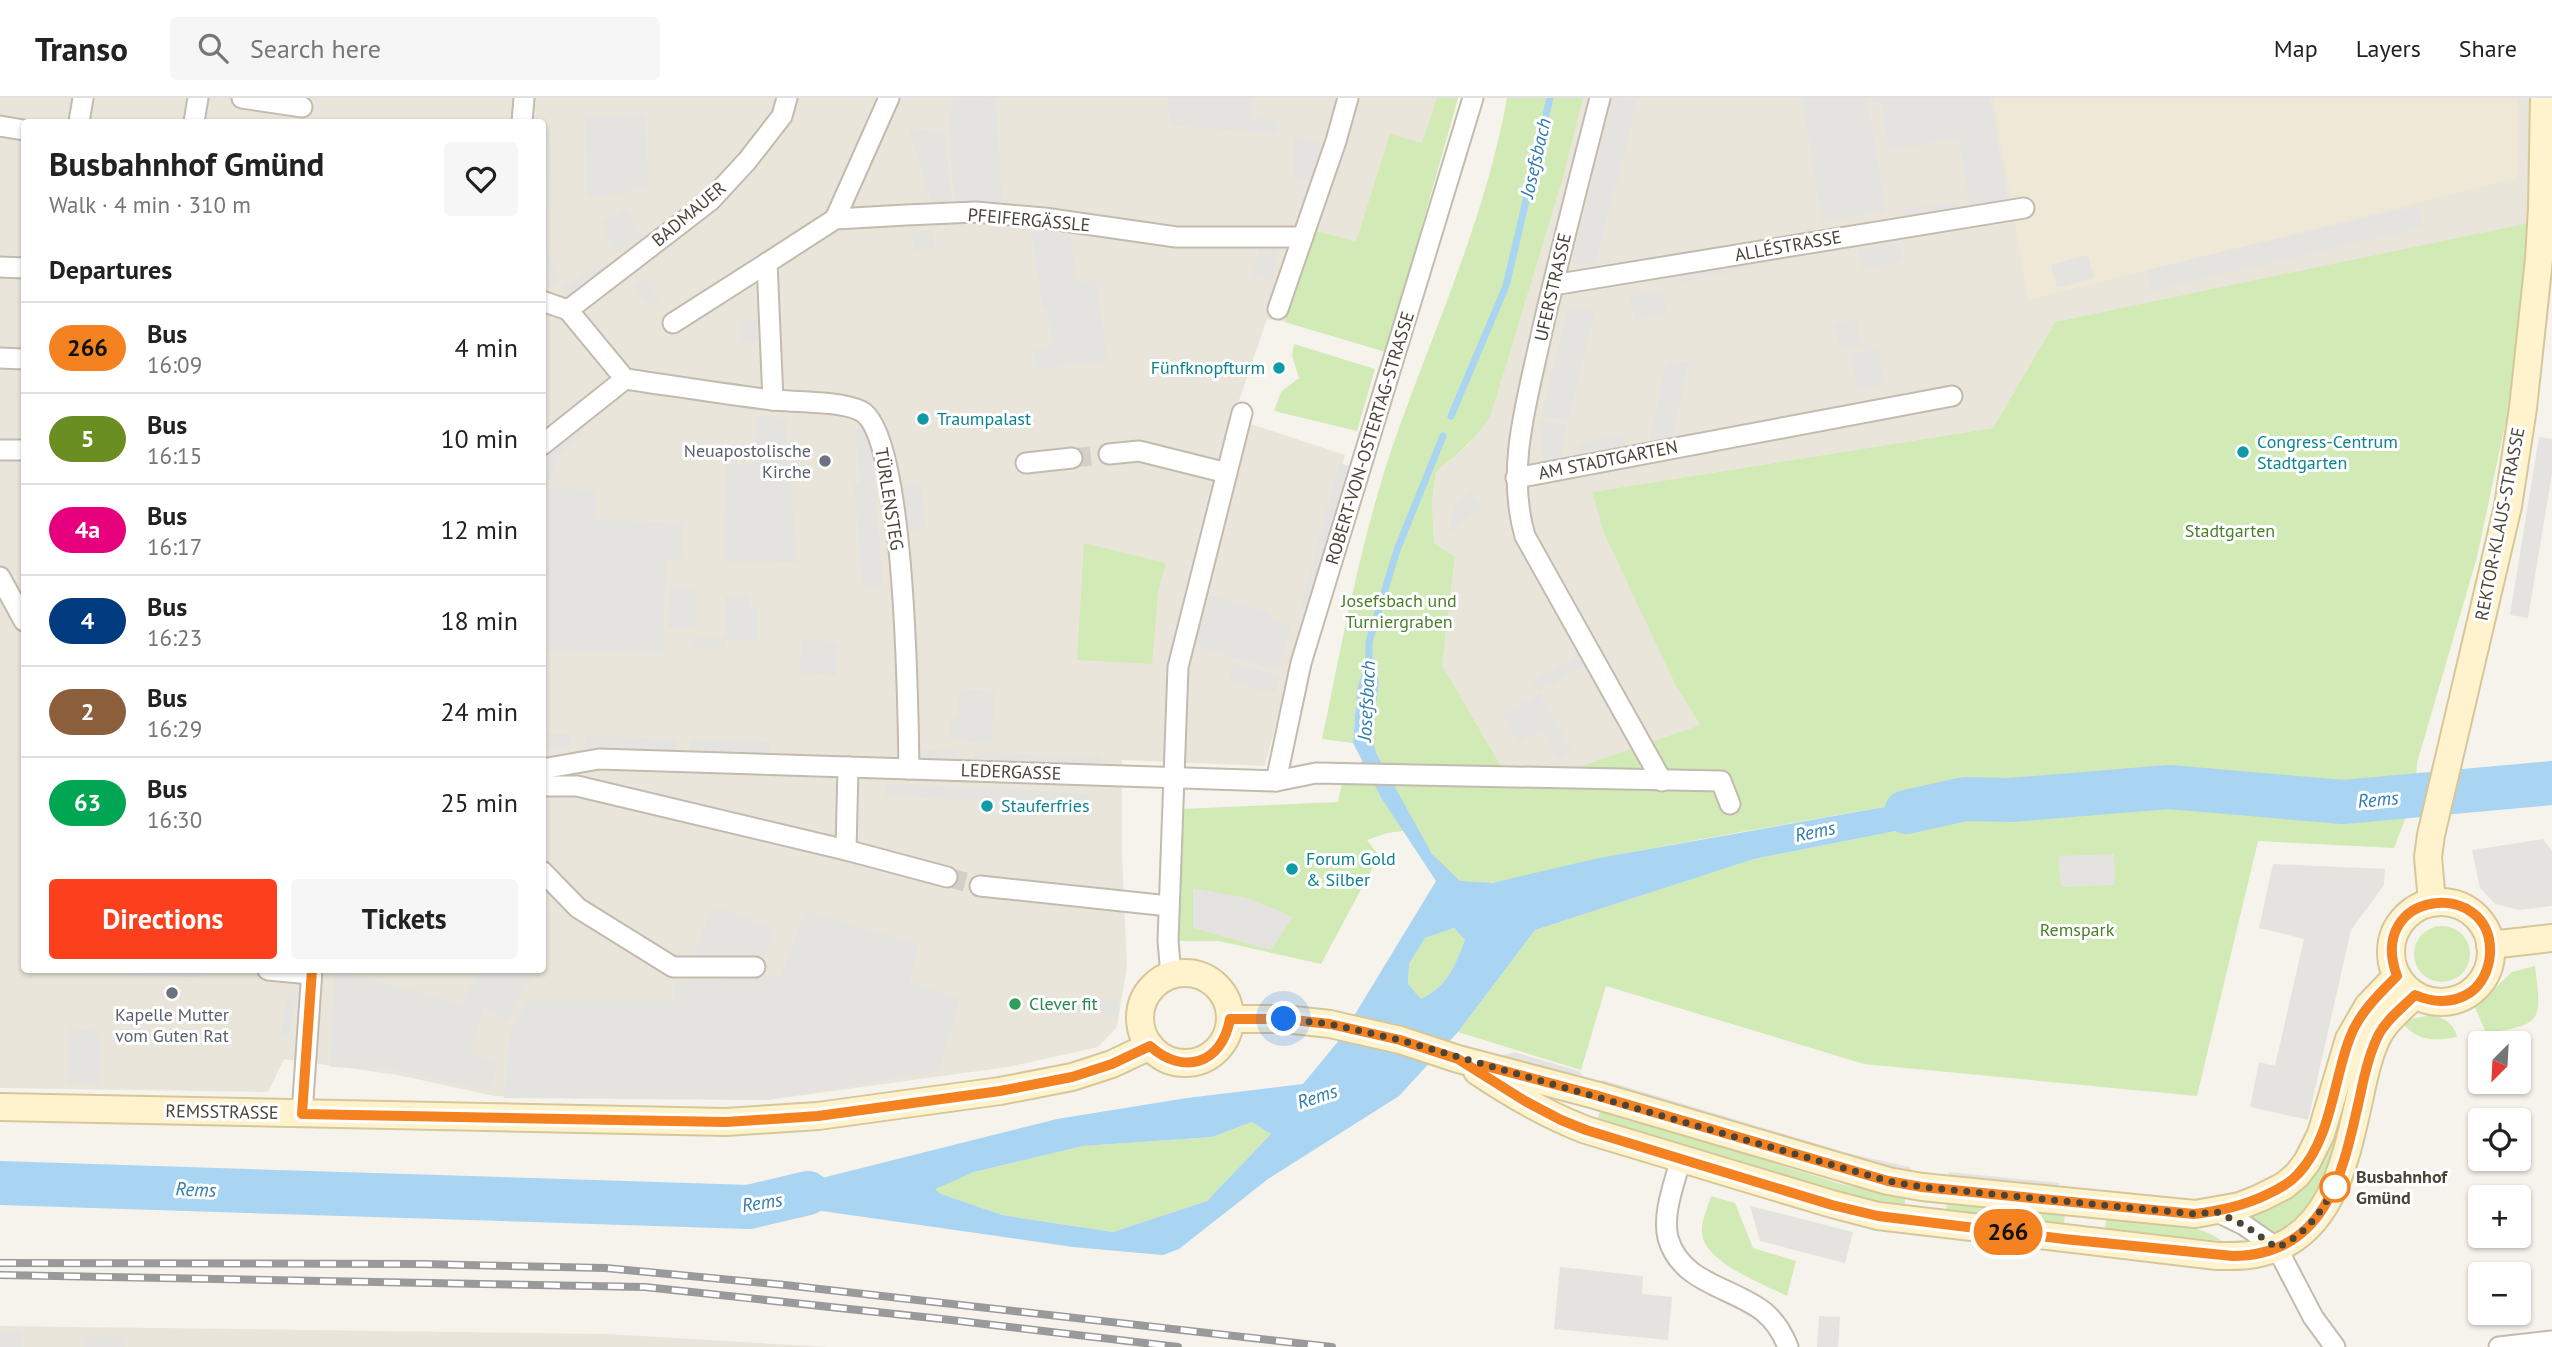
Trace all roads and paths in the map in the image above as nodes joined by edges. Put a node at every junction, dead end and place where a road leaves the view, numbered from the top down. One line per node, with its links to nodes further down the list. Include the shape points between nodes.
1 (83, 98): 11 (street)
2 (198, 98): 12 (street)
3 (242, 98): 10 (street)
4 (787, 98): 24 (street, BADMAUER, via 782,116 710,201)
5 (889, 98): 16 (street)
6 (1348, 98): 17 (street)
7 (1473, 98): 46 (street, ROBERT-VON-OSTERTAG-STRASSE, via 1301,663)
8 (1600, 98): 21 (street, UFERSTRASSE)
9 (2544, 98): 54 (main road, REKTOR-KLAUS-STRASSE, via 2542,221 2523,408 2508,506 2428,856)
10 (301, 109)
11 (80, 119)
12 (194, 119)
13 (0, 126): 14 (street)
14 (21, 130)
15 (2024, 208): 21 (street, ALLÉSTRASSE)
16 (835, 219): 17 (street, PFEIFERGÄSSLE, via 976,212 1176,237); 18 (street)
17 (1303, 237): 23 (street)
18 (768, 263): 25 (street); 30 (street)
19 (0, 267): 20 (street)
20 (21, 268)
21 (1553, 285): 39 (street, UFERSTRASSE, via 1522,425)
22 (546, 302): 24 (street)
23 (1278, 309)
24 (568, 310): 28 (street)
25 (673, 323)
26 (0, 358): 27 (street)
27 (21, 359)
28 (625, 379): 30 (street, TÜRLENSTEG); 32 (street)
29 (1952, 396): 39 (street, AM STADTGARTEN)
30 (773, 400): 44 (street, TÜRLENSTEG, via 861,411 878,432 898,537)
31 (1242, 413): 38 (street)
32 (546, 442)
33 (0, 450): 34 (street)
34 (21, 450)
35 (1108, 454): 38 (street, via 1139,451)
36 (1072, 458): 37 (street)
37 (1026, 463)
38 (1227, 472): 45 (street, via 1178,667)
39 (1516, 478): 47 (street, AM STADTGARTEN, via 1525,536)
40 (0, 577): 41 (street)
41 (20, 613)
42 (848, 767): 43 (street, LEDERGASSE, via 599,759); 44 (street, LEDERGASSE); 50 (street)
43 (546, 768)
44 (909, 769): 45 (street, LEDERGASSE)
45 (1174, 778): 46 (street, LEDERGASSE); 55 (street)
46 (1276, 781): 47 (street, LEDERGASSE, via 1316,773)
47 (1662, 781): 49 (street, via 1720,781)
48 (546, 786): 50 (street, via 577,786)
49 (1730, 804)
50 (846, 850): 52 (street)
51 (546, 875): 58 (street, via 578,908 673,967)
52 (947, 877)
53 (980, 886): 55 (street)
54 (2432, 902): 57 (main road, via 2452,903 2476,916 2486,929); 61 (main road, via 2412,911 2397,927 2390,951)
55 (1169, 906): 60 (street)
56 (2552, 938): 57 (main road)
57 (2490, 946): 61 (main road, via 2490,962 2472,991 2436,1002)
58 (755, 967)
59 (312, 973): 66 (street)
60 (1171, 975): 62 (main road, via 1185,973 1211,982 1228,1005); 63 (main road, via 1148,992 1142,1005 1142,1034)
61 (2406, 985): 68 (main road, via 2368,1006 2349,1039 2321,1134 2297,1175 2284,1186); 69 (main road, via 2373,1047 2345,1158 2323,1210 2311,1225)
62 (1230, 1019): 63 (main road, via 1219,1048 1207,1058 1176,1062 1161,1057); 64 (main road, via 1284,1019 1341,1027)
63 (1150, 1046): 66 (main road, REMSSTRASSE, via 1072,1077 818,1116 726,1122)
64 (1458, 1059): 67 (main road, via 1561,1120); 68 (main road, via 1888,1181 2194,1214)
65 (0, 1107): 66 (main road, REMSSTRASSE)
66 (302, 1114)
67 (1681, 1158): 69 (main road, via 1832,1205 1918,1222 2217,1256); 71 (street, via 1667,1213 1668,1238 1679,1260 1698,1276 1764,1311 1783,1333)
68 (2217, 1212): 69 (street)
69 (2277, 1248): 72 (street, via 2313,1317)
70 (2552, 1341): 73 (street)
71 (1788, 1347)
72 (2335, 1347)
73 (2499, 1347)

